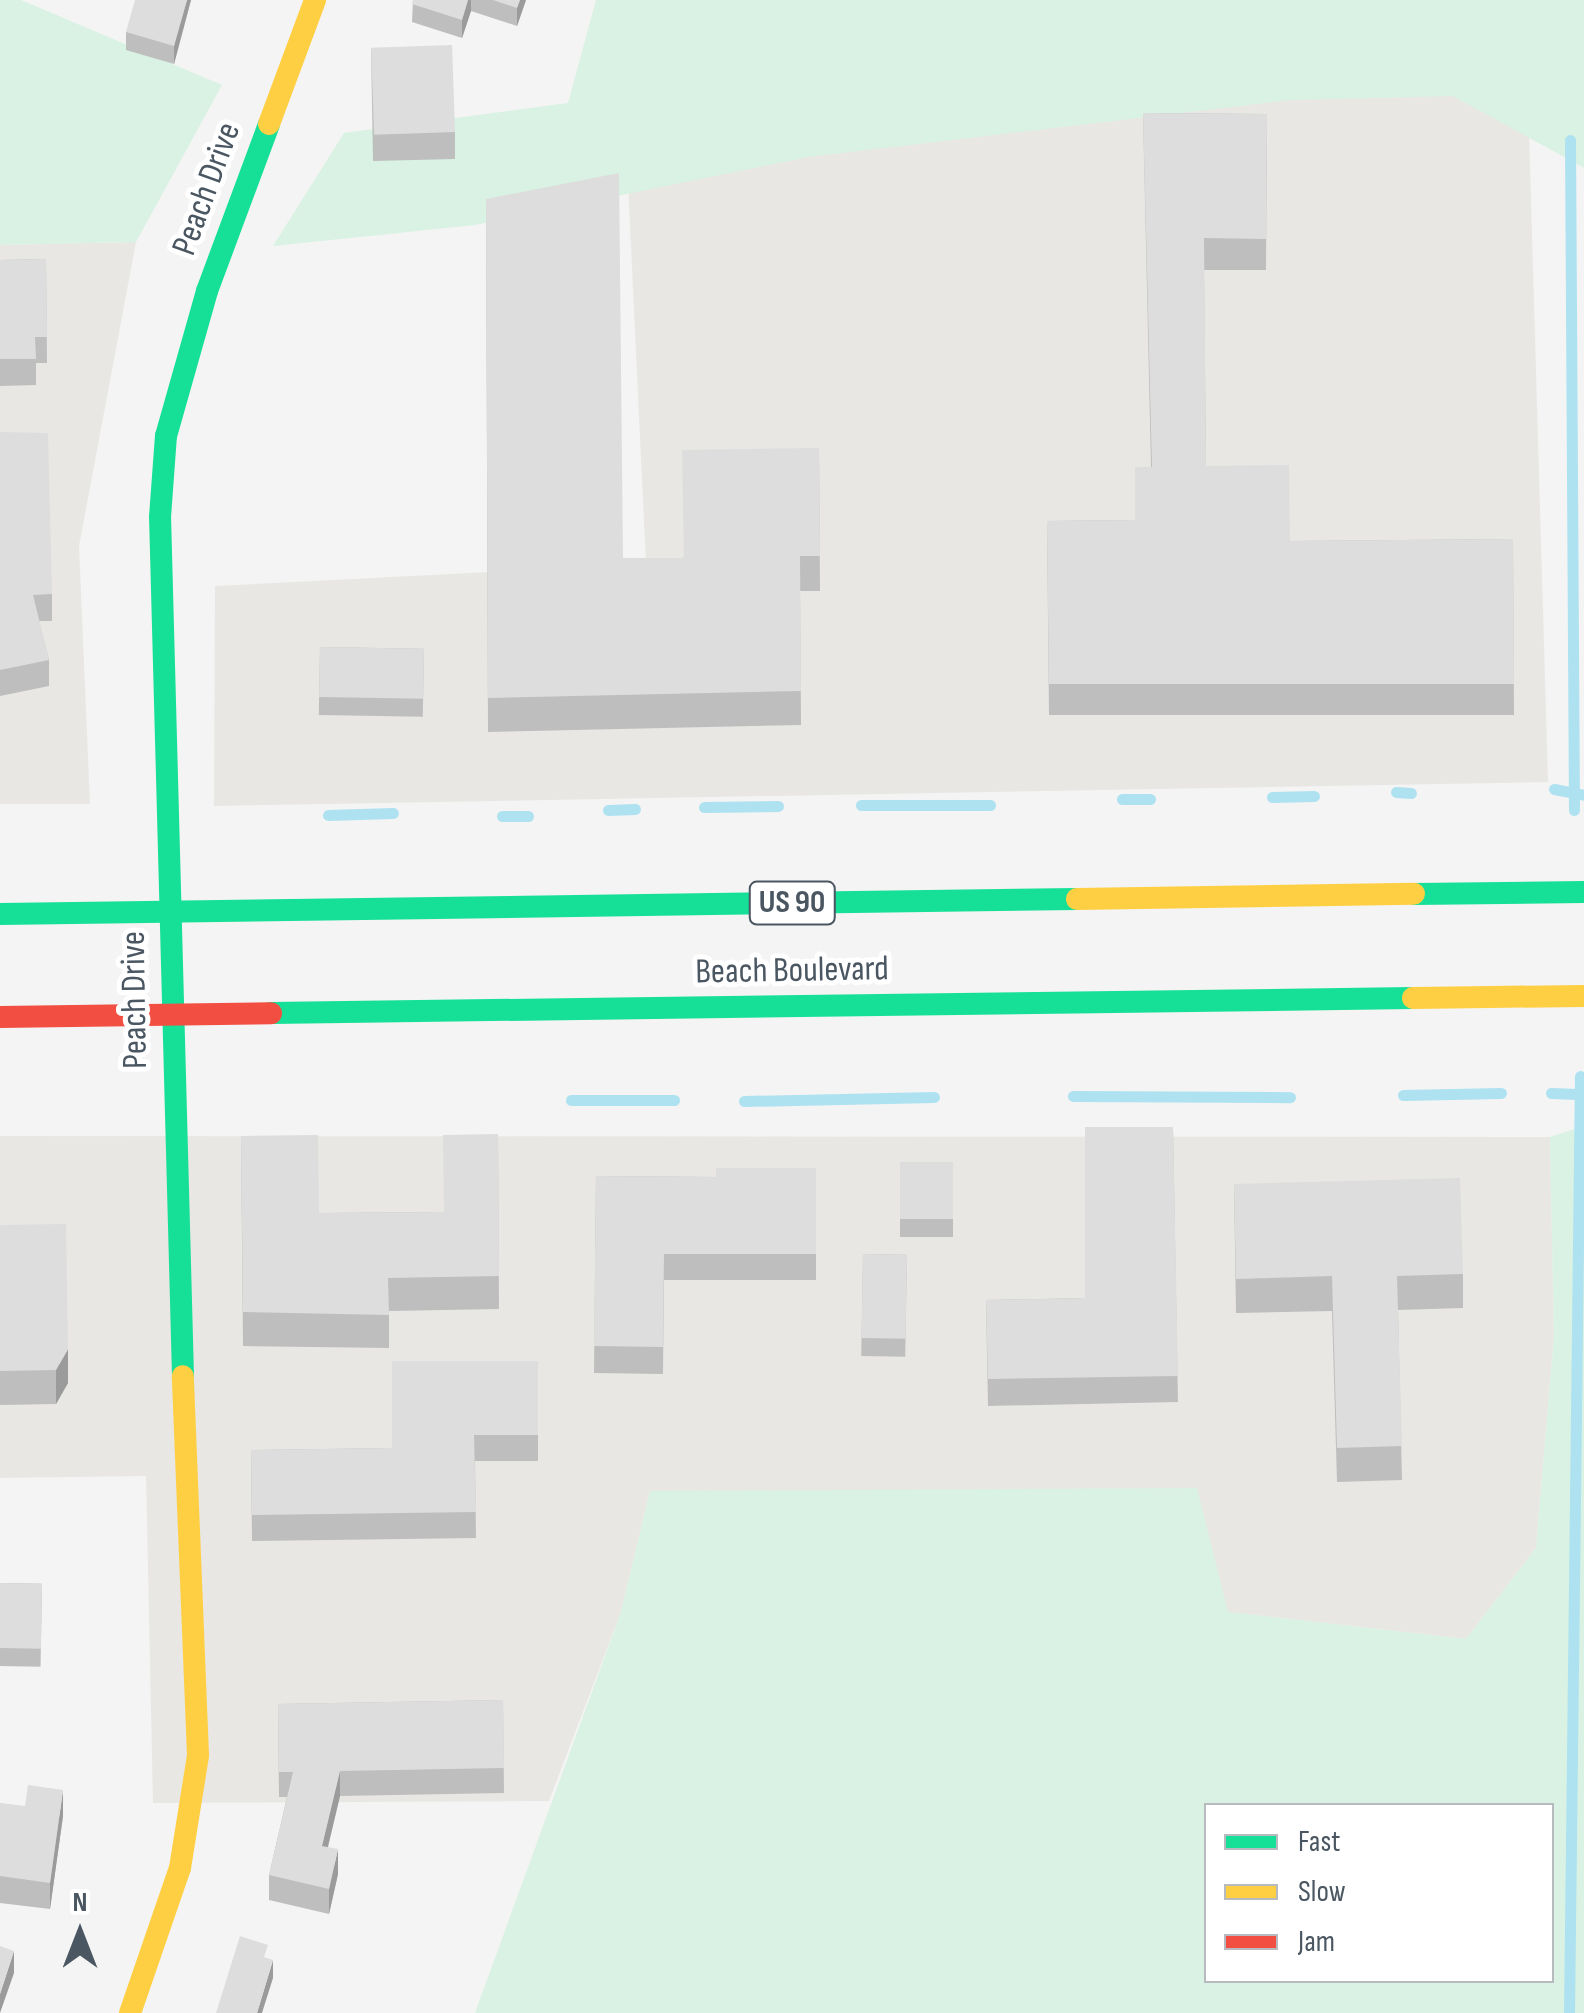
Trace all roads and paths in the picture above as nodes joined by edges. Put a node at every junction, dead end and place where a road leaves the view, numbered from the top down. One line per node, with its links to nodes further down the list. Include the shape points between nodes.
1 (315, 0): 3 (main road, Peach Drive, via 207,291 166,436 160,517)
2 (1584, 892): 3 (main road, US 90)
3 (168, 912): 4 (main road, US 90); 6 (main road, Peach Drive)
4 (0, 914)
5 (1584, 996): 6 (main road, Beach Boulevard)
6 (170, 1014): 7 (main road, Beach Boulevard); 8 (main road, Peach Drive, via 198,1755 180,1868)
7 (0, 1017)
8 (130, 2013)

